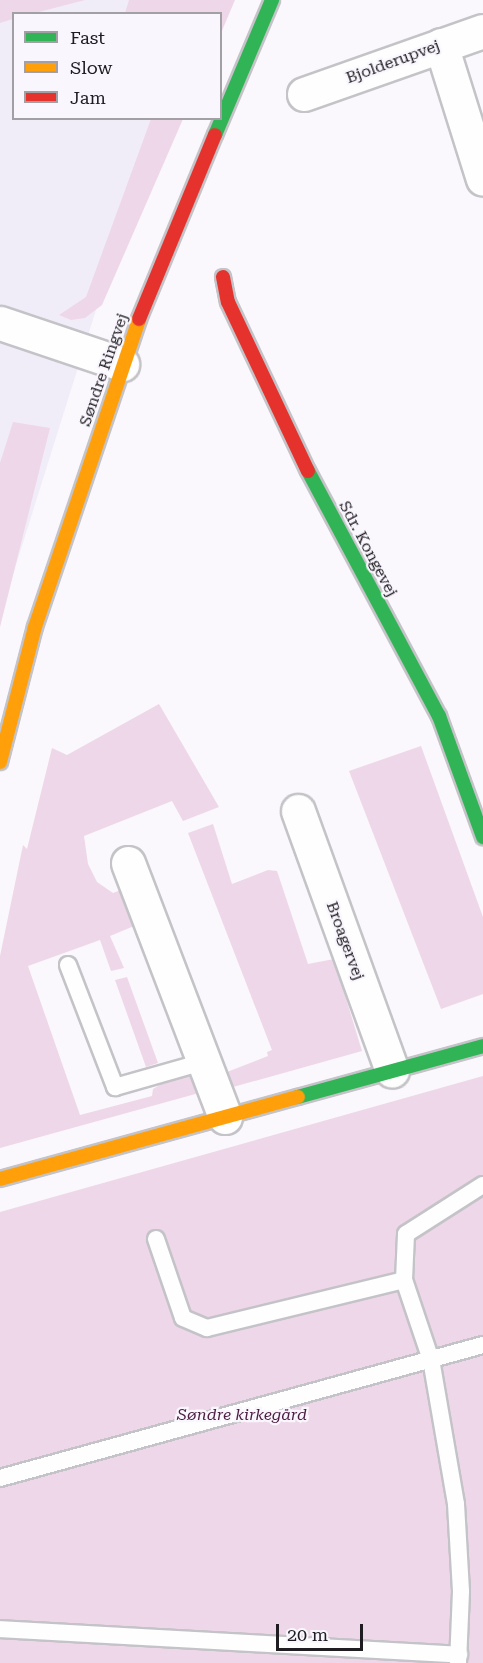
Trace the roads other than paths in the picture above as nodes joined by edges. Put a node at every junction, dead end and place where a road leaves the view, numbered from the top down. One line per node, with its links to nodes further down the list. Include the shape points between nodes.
1 (272, 0): 5 (street, Søndre Ringvej)
2 (483, 31): 3 (street, Bjolderupvej)
3 (441, 45): 4 (street, Bjolderupvej); 7 (street)
4 (304, 94)
5 (222, 118)
6 (221, 120): 10 (street, Søndre Ringvej)
7 (483, 179)
8 (222, 277): 13 (street, Sdr. Kongevej, via 228,302 297,451 439,716)
9 (0, 323): 10 (street)
10 (122, 364): 11 (street, Søndre Ringvej, via 35,627)
11 (0, 762)
12 (298, 811): 18 (street, Broagervej)
13 (483, 837)
14 (128, 863): 17 (street)
15 (68, 965): 17 (lane, via 115,1087)
16 (483, 1046): 18 (street)
17 (203, 1062): 19 (street)
18 (392, 1071): 19 (street)
19 (225, 1117): 20 (street)
20 (0, 1179)
21 (483, 1185): 23 (lane, via 406,1234)
22 (156, 1239): 23 (lane, via 183,1317 207,1328)
23 (404, 1280): 25 (lane)
24 (483, 1345): 25 (lane)
25 (430, 1360): 26 (lane); 28 (lane, via 456,1504 461,1591)
26 (0, 1478)
27 (0, 1629): 28 (lane)
28 (459, 1659)

